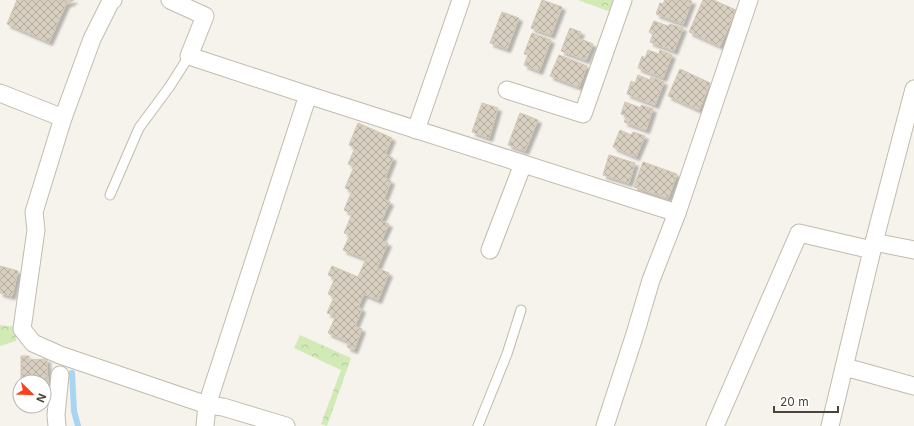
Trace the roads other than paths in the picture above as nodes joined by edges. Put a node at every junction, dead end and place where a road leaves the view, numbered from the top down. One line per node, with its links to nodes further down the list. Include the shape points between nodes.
1 (113, 0): 11 (street, via 92,39)
2 (170, 0): 6 (street, via 205,16)
3 (461, 0): 12 (street)
4 (623, 0): 7 (street, via 583,114)
5 (749, 0): 15 (street)
6 (189, 56): 10 (street); 14 (lane, via 140,128)
7 (507, 90)
8 (914, 90): 16 (street)
9 (0, 92): 11 (street)
10 (308, 95): 12 (street); 23 (street)
11 (64, 118): 23 (street, via 34,212 36,230 22,330 33,343 60,355)
12 (416, 130): 13 (street)
13 (524, 164): 15 (street); 17 (street)
14 (110, 195)
15 (677, 213): 28 (street, via 651,280)
16 (873, 246): 18 (street); 20 (street); 29 (street, via 799,233)
17 (490, 250)
18 (914, 250)
19 (521, 310): 27 (lane, via 507,354)
20 (845, 367): 22 (street); 30 (street)
21 (60, 376): 24 (street)
22 (914, 386)
23 (207, 405): 25 (street); 26 (street, via 223,407)
24 (57, 426)
25 (205, 426)
26 (286, 426)
27 (478, 426)
28 (605, 426)
29 (715, 426)
30 (830, 426)

